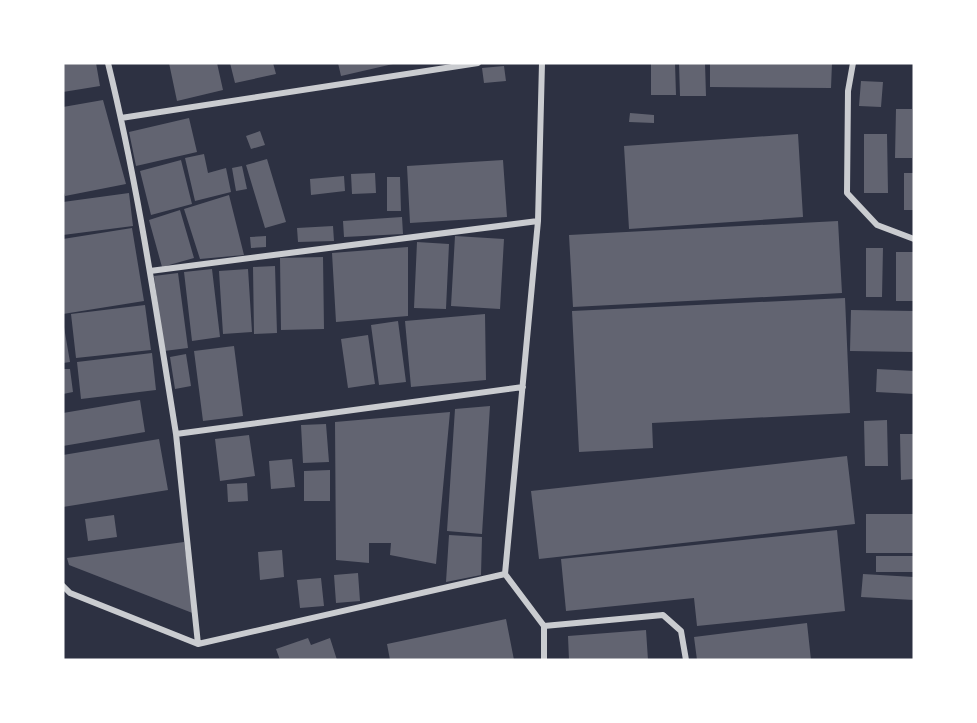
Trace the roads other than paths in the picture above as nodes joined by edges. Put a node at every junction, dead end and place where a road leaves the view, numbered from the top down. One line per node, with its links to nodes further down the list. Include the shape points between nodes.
1 (108, 63): 5 (street)
2 (478, 63): 5 (street)
3 (542, 63): 6 (street)
4 (852, 63): 7 (street, via 847,193 876,225)
5 (122, 118): 8 (street)
6 (538, 221): 8 (street); 9 (street)
7 (914, 239)
8 (150, 271): 10 (street)
9 (523, 387): 10 (street); 11 (street)
10 (176, 434): 14 (street)
11 (505, 574): 13 (street); 14 (street)
12 (63, 586): 14 (street, via 70,593)
13 (544, 626): 15 (street); 16 (street, via 663,615 681,631)
14 (198, 644)
15 (544, 660)
16 (686, 660)

